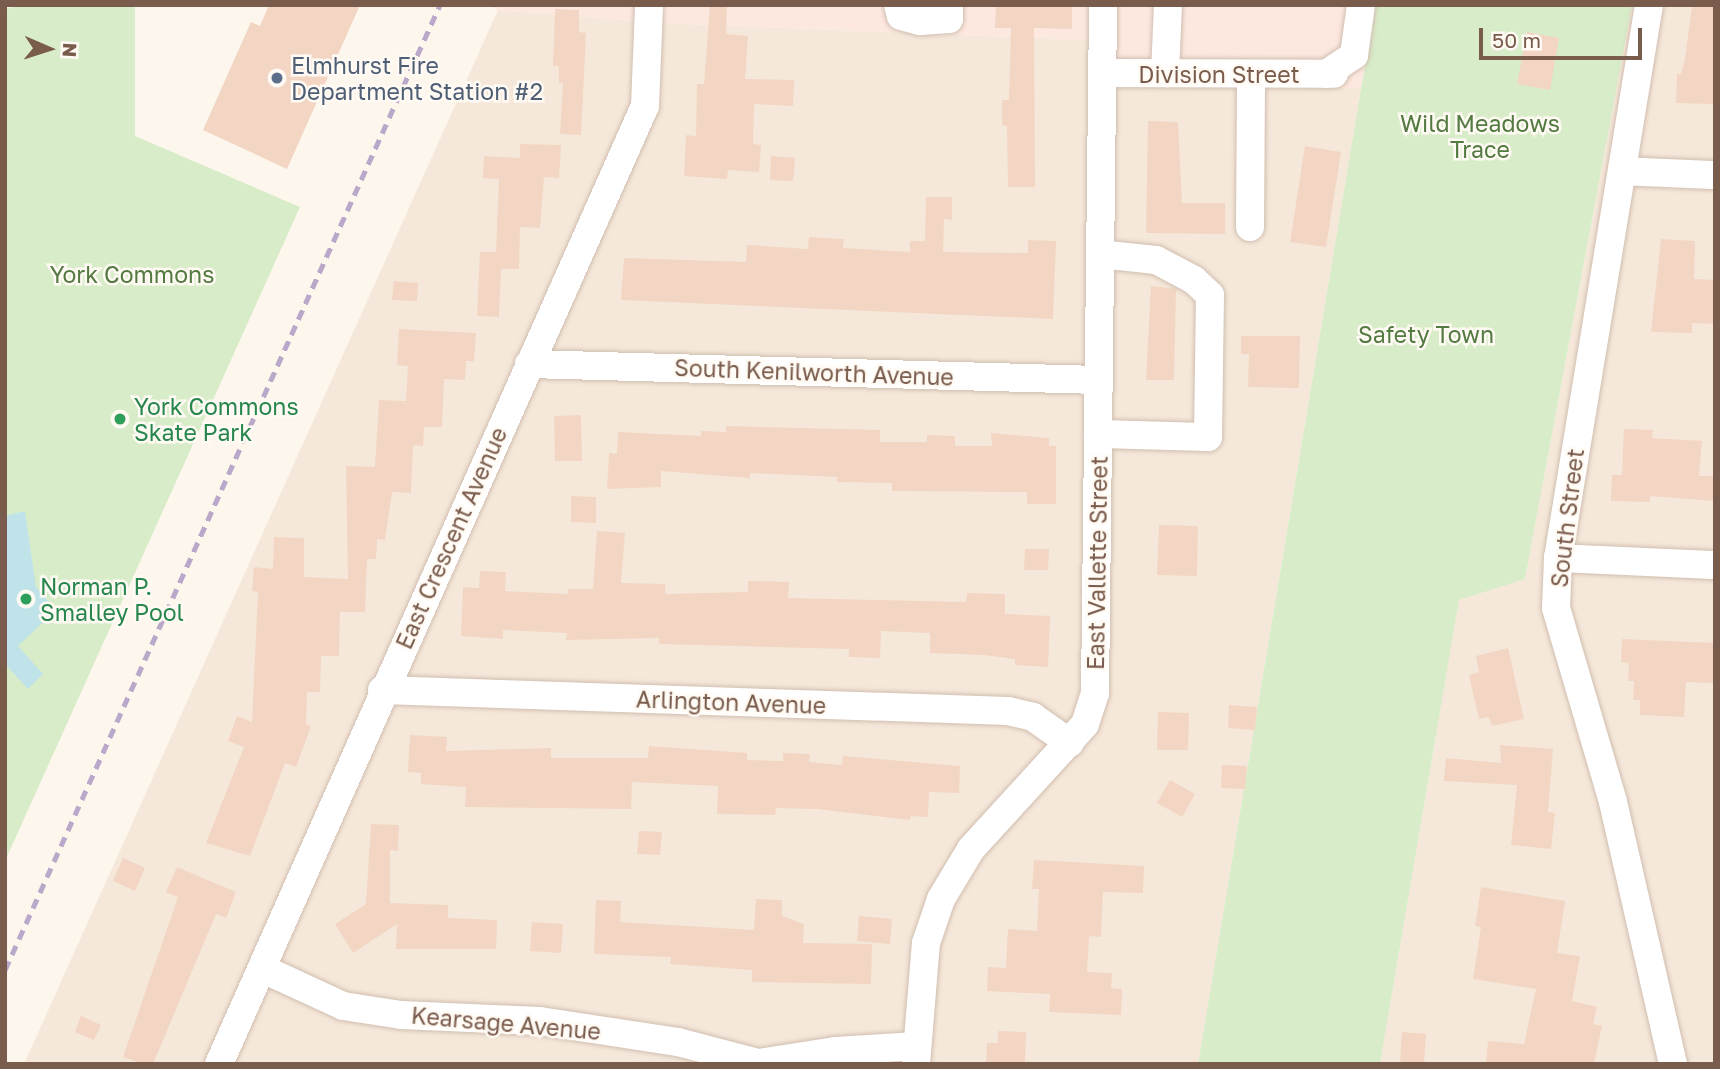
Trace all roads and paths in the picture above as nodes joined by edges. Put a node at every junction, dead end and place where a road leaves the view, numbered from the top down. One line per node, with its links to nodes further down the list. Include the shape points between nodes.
1 (649, 5): 15 (street, East Crescent Avenue, via 645,106)
2 (898, 5): 3 (street, via 901,16 920,21 949,19)
3 (949, 5)
4 (1103, 5): 8 (street, East Vallette Street)
5 (1168, 5): 9 (street)
6 (1361, 5): 10 (street, Division Street, via 1354,55 1330,74)
7 (1649, 5): 11 (street, South Street)
8 (1104, 73): 9 (street, Division Street); 14 (street, East Vallette Street)
9 (1165, 74): 10 (street, Division Street)
10 (1251, 74): 13 (street)
11 (1622, 171): 12 (street); 18 (street, South Street)
12 (1715, 175)
13 (1250, 227)
14 (1100, 254): 16 (street, East Vallette Street); 17 (street, via 1156,260 1194,280 1210,295 1208,437)
15 (529, 364): 16 (street, South Kenilworth Avenue); 20 (street, East Crescent Avenue)
16 (1098, 380): 17 (street, East Vallette Street)
17 (1098, 434): 21 (street, East Vallette Street, via 1095,693 1085,724)
18 (1558, 558): 19 (street); 26 (street, South Street, via 1556,608 1613,802)
19 (1715, 565)
20 (382, 690): 21 (street, Arlington Avenue, via 1008,711 1033,717); 22 (street, East Crescent Avenue)
21 (1070, 743): 23 (street, East Vallette Street, via 971,849 946,890 926,943)
22 (263, 969): 24 (street, Kearsage Avenue, via 343,1006 401,1015 540,1021 678,1042); 25 (street, East Crescent Avenue)
23 (917, 1055): 24 (street)
24 (753, 1063)
25 (219, 1064)
26 (1673, 1064)

